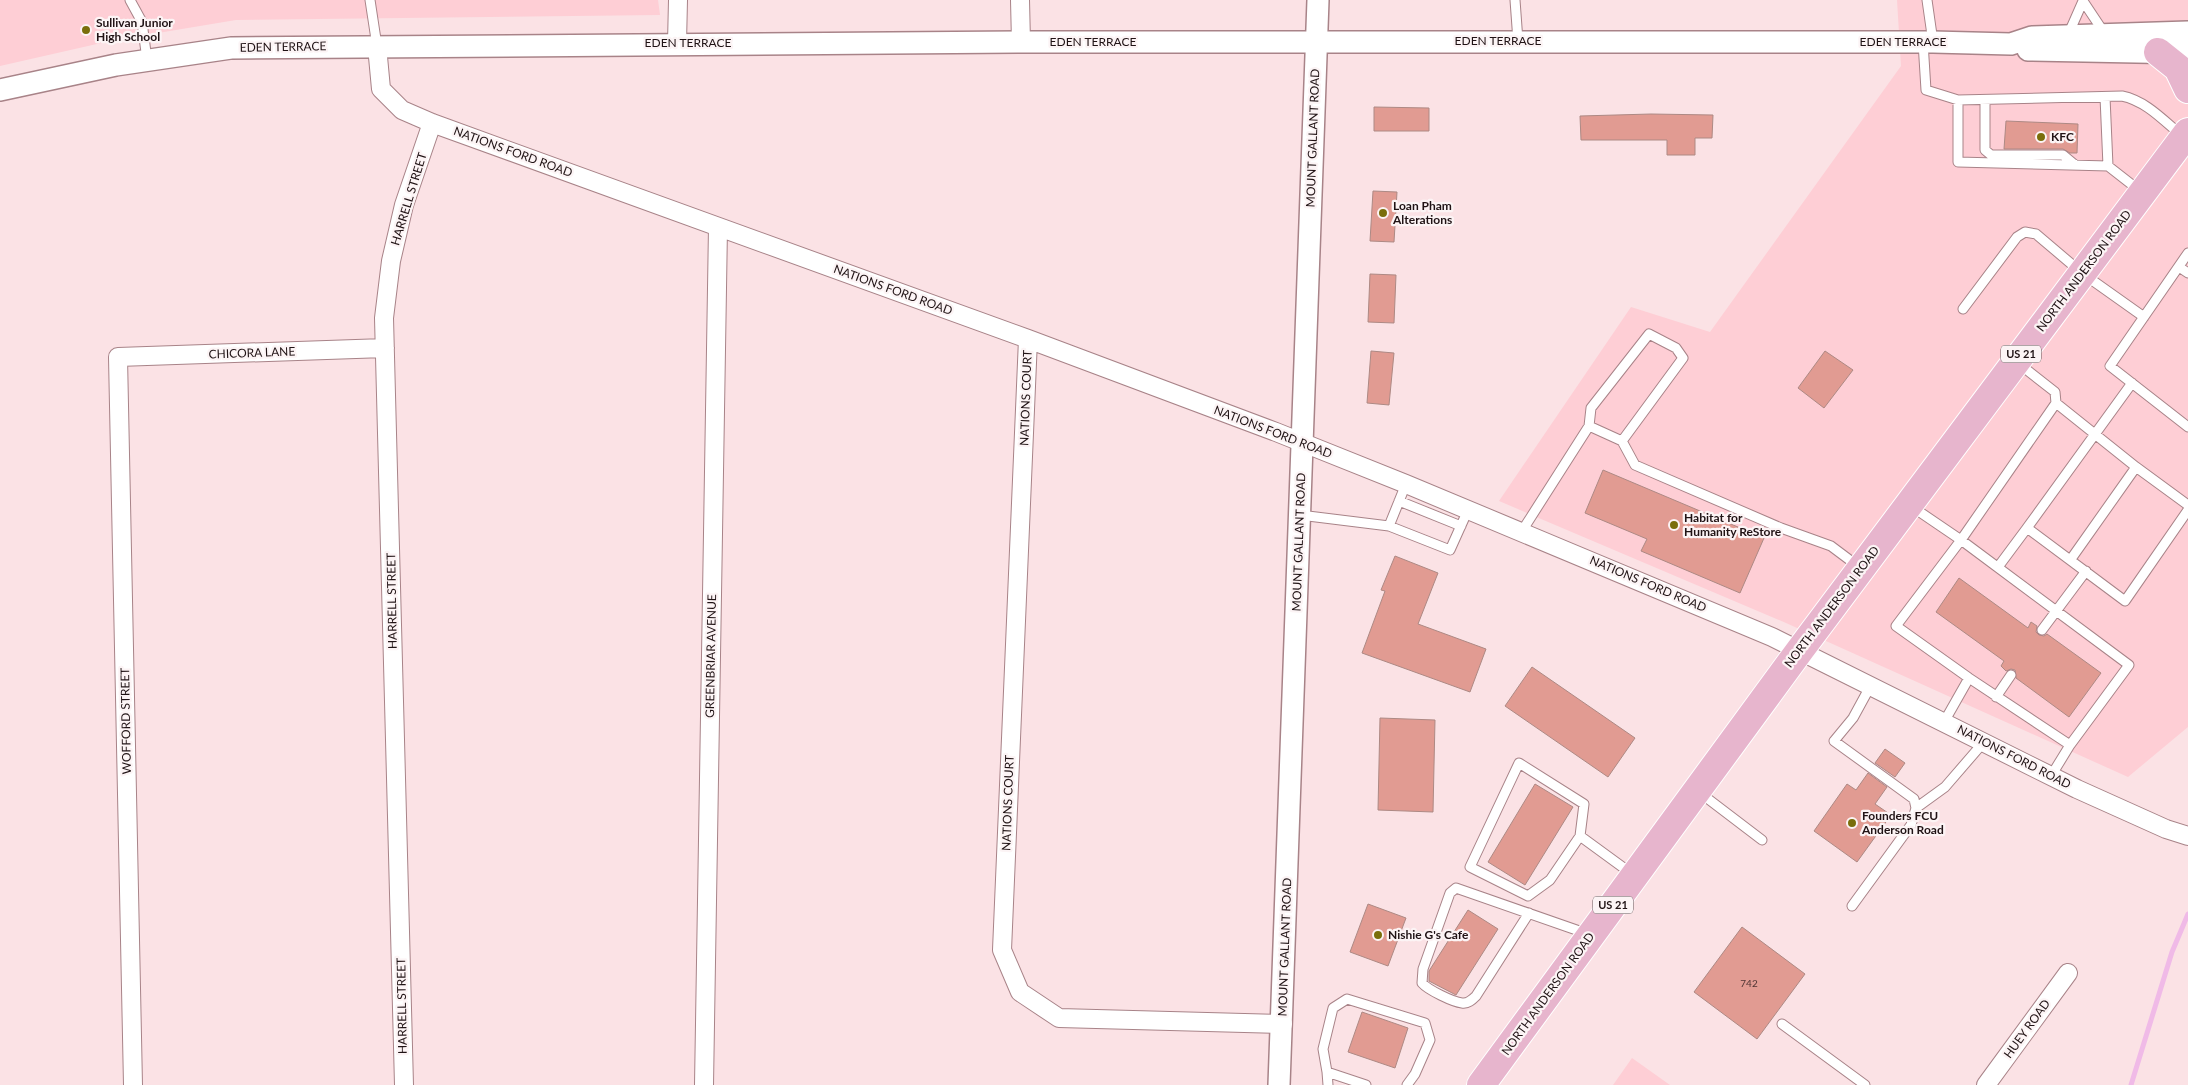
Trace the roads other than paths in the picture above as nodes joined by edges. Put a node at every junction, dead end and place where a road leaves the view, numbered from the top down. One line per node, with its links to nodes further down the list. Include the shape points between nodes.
1 (130, 0): 20 (lane, via 142,22)
2 (370, 0): 17 (lane)
3 (678, 0): 15 (street)
4 (1020, 0): 13 (street)
5 (1318, 0): 11 (street, MOUNT GALLANT ROAD)
6 (1515, 0): 12 (lane)
7 (1927, 0): 14 (lane)
8 (2188, 32): 9 (street, EDEN TERRACE)
9 (2105, 34): 10 (street, EDEN TERRACE); 10 (lane, via 2083,1)
10 (2067, 36): 16 (street, EDEN TERRACE, via 2032,37)
11 (1316, 41): 12 (street, EDEN TERRACE); 13 (street, EDEN TERRACE); 48 (street, MOUNT GALLANT ROAD)
12 (1518, 41): 14 (street, EDEN TERRACE)
13 (1021, 42): 15 (street, EDEN TERRACE)
14 (1928, 42): 16 (street, EDEN TERRACE); 24 (lane, via 1926,90)
15 (677, 43): 17 (street, EDEN TERRACE)
16 (2011, 44): 18 (street, via 2030,51)
17 (377, 46): 20 (street, EDEN TERRACE, via 230,48); 26 (street, NATIONS FORD ROAD, via 381,89 402,110)
18 (2158, 52): 19 (street); 21 (main road, via 2178,68)
19 (2188, 53)
20 (147, 60): 22 (street, EDEN TERRACE)
21 (2188, 89)
22 (0, 90)
23 (2105, 97): 25 (lane); 27 (lane, via 2135,99); 29 (lane)
24 (1958, 100): 25 (lane); 28 (lane, via 1958,162)
25 (1985, 100): 28 (lane, via 1985,150 1991,155 2063,156)
26 (432, 123): 31 (street, NATIONS FORD ROAD); 39 (street, HARRELL STREET, via 404,205 391,261 384,318)
27 (2187, 136): 30 (main road, NORTH ANDERSON ROAD / US 21)
28 (2075, 165): 29 (lane)
29 (2108, 166): 30 (lane)
30 (2142, 193): 34 (main road, NORTH ANDERSON ROAD / US 21)
31 (718, 227): 38 (street, NATIONS FORD ROAD); 93 (street, GREENBRIAR AVENUE)
32 (2188, 253): 33 (lane)
33 (2179, 267): 35 (lane); 37 (lane)
34 (2082, 273): 36 (lane, via 2036,234 2025,232 2017,237); 37 (lane); 41 (main road, NORTH ANDERSON ROAD / US 21)
35 (2188, 273)
36 (1963, 309)
37 (2144, 317): 42 (lane, via 2110,366)
38 (1028, 339): 48 (street, NATIONS FORD ROAD); 88 (street, NATIONS COURT, via 1002,950 1020,992 1059,1018)
39 (385, 348): 40 (street, CHICORA LANE); 92 (street, HARRELL STREET)
40 (118, 357): 91 (street, WOFFORD STREET)
41 (2016, 362): 43 (lane, via 2055,392); 52 (main road, NORTH ANDERSON ROAD / US 21)
42 (2132, 384): 45 (lane); 46 (lane)
43 (2056, 403): 46 (lane); 61 (lane)
44 (1590, 426): 47 (lane); 47 (lane, via 1591,408 1649,334 1676,348 1683,358); 60 (lane)
45 (2188, 427)
46 (2095, 435): 49 (lane); 59 (lane)
47 (1622, 441): 63 (lane, via 1635,465 1830,546)
48 (1302, 442): 50 (street, NATIONS FORD ROAD); 56 (street, MOUNT GALLANT ROAD)
49 (2136, 467): 53 (lane); 62 (lane)
50 (1406, 484): 51 (lane); 54 (street, NATIONS FORD ROAD)
51 (1399, 501): 57 (lane); 58 (lane)
52 (1909, 504): 61 (lane); 63 (main road, NORTH ANDERSON ROAD / US 21)
53 (2188, 505)
54 (1468, 510): 58 (lane); 60 (street, NATIONS FORD ROAD)
55 (2188, 510): 65 (lane, via 2125,601)
56 (1300, 515): 57 (lane); 88 (street, MOUNT GALLANT ROAD)
57 (1389, 526): 58 (lane, via 1450,550)
58 (1461, 526)
59 (2027, 528): 62 (lane); 64 (lane)
60 (1522, 531): 68 (street, NATIONS FORD ROAD)
61 (1961, 540): 64 (lane); 70 (lane, via 1896,626)
62 (2070, 560): 65 (lane)
63 (1861, 568): 68 (main road, NORTH ANDERSON ROAD / US 21)
64 (1998, 568): 66 (lane)
65 (2086, 571): 66 (lane)
66 (2057, 610): 67 (lane); 75 (lane, via 2129,664)
67 (2042, 630)
68 (1800, 650): 71 (street, NATIONS FORD ROAD); 77 (main road, NORTH ANDERSON ROAD / US 21)
69 (2011, 675): 72 (lane)
70 (1969, 678): 72 (lane); 73 (lane)
71 (1871, 685): 73 (street, NATIONS FORD ROAD); 78 (lane, via 1853,718 1834,741 1914,799)
72 (1996, 696): 75 (lane)
73 (1944, 722): 74 (street, NATIONS FORD ROAD)
74 (1983, 742): 76 (street, NATIONS FORD ROAD); 78 (lane, via 1945,787)
75 (2070, 746): 76 (lane)
76 (2052, 776): 80 (street, NATIONS FORD ROAD)
77 (1697, 790): 81 (lane); 82 (main road, NORTH ANDERSON ROAD / US 21)
78 (1916, 808): 84 (lane, via 1911,825)
79 (1580, 836): 82 (lane); 83 (lane, via 1550,880); 83 (lane, via 1584,804 1519,763 1470,867)
80 (2188, 836)
81 (1762, 840)
82 (1634, 876): 86 (main road, NORTH ANDERSON ROAD / US 21)
83 (1528, 896): 85 (lane)
84 (1852, 906)
85 (1525, 912): 85 (lane, via 1456,888 1450,893 1426,960 1422,983 1453,1000 1468,1003 1476,996); 86 (lane)
86 (1591, 935): 98 (main road, NORTH ANDERSON ROAD / US 21)
87 (2068, 973): 100 (street, HUEY ROAD)
88 (1283, 1024): 94 (street, MOUNT GALLANT ROAD)
89 (1782, 1024): 99 (lane)
90 (1327, 1072): 95 (lane); 96 (lane); 97 (lane, via 1323,1049 1333,1008 1347,999 1425,1023 1430,1040)
91 (133, 1085)
92 (404, 1085)
93 (704, 1085)
94 (1279, 1085)
95 (1328, 1085)
96 (1366, 1085)
97 (1407, 1085)
98 (1481, 1085)
99 (1864, 1085)
100 (1986, 1085)

